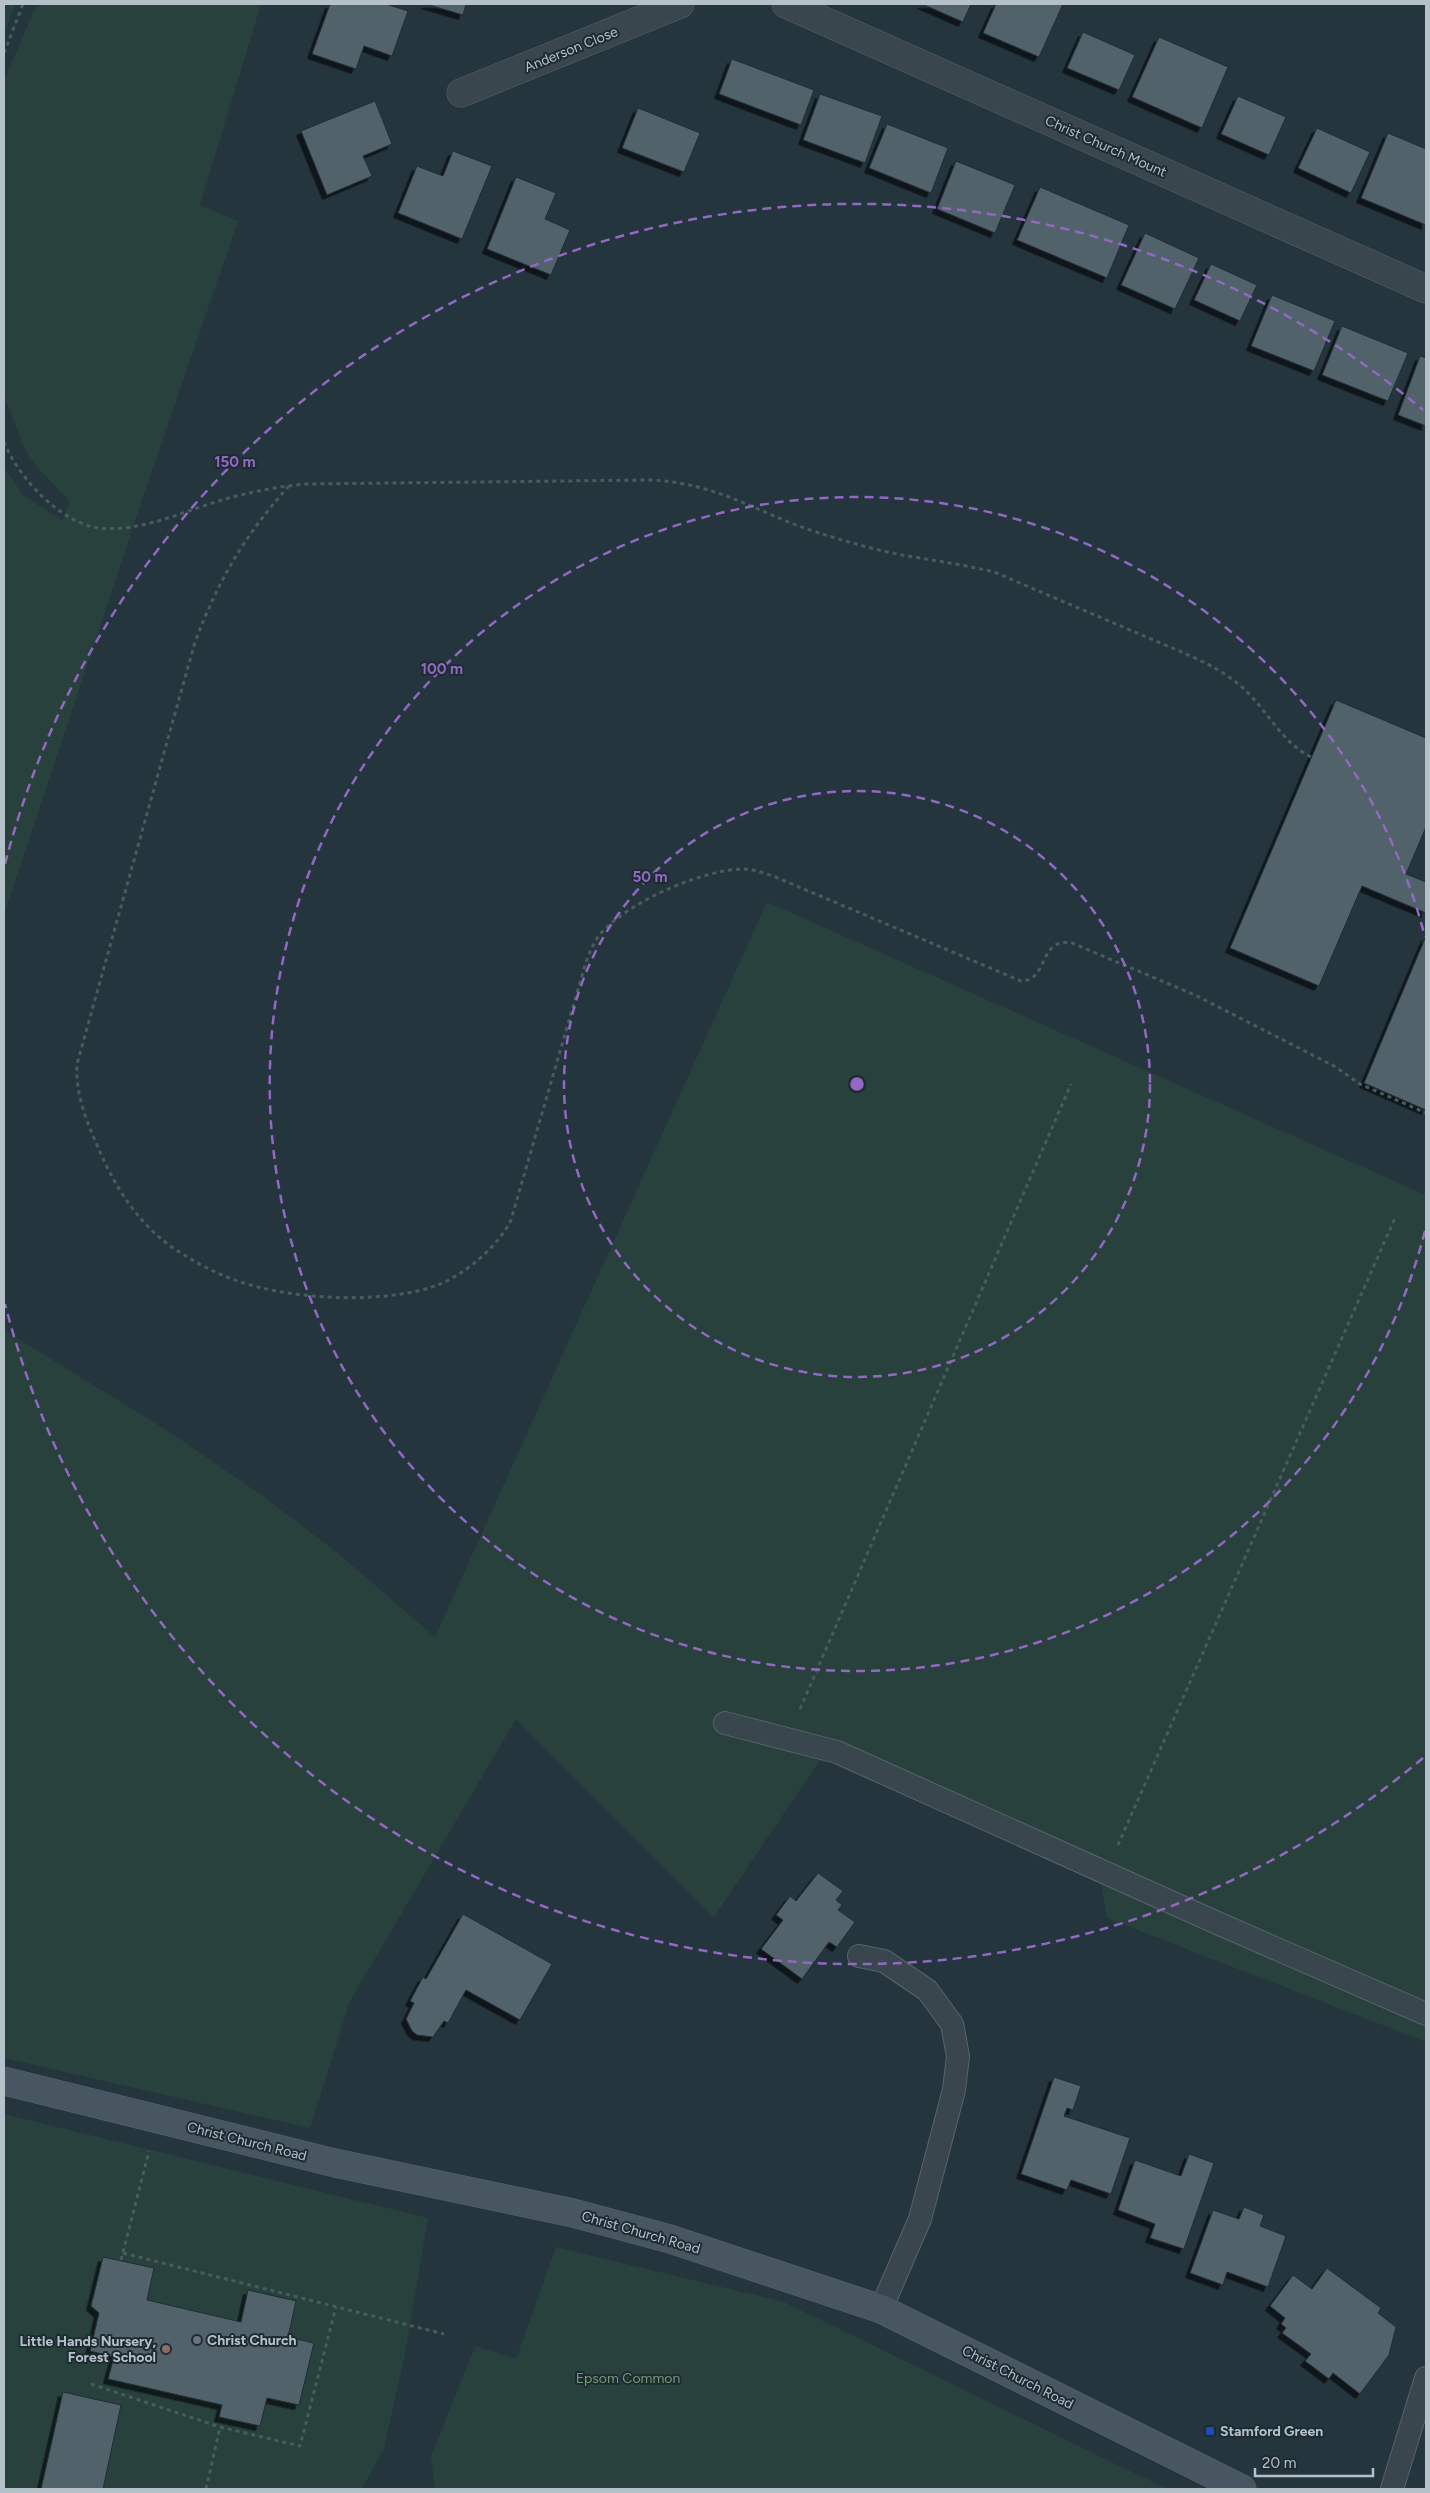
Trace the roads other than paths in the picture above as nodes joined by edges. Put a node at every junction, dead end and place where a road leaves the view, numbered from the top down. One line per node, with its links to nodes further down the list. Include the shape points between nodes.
1 (680, 4): 3 (street, Anderson Close)
2 (786, 4): 4 (street, Christ Church Mount)
3 (461, 93)
4 (1426, 289)
5 (725, 1723): 7 (lane, via 837,1752)
6 (859, 1956): 9 (lane, via 884,1961 927,1990 952,2024 958,2056 954,2090 920,2219)
7 (1426, 2014)
8 (4, 2081): 9 (main road, Christ Church Road, via 335,2163 573,2213 670,2239)
9 (881, 2309): 11 (main road, Christ Church Road)
10 (1426, 2378): 12 (lane)
11 (1242, 2489)
12 (1392, 2489)

